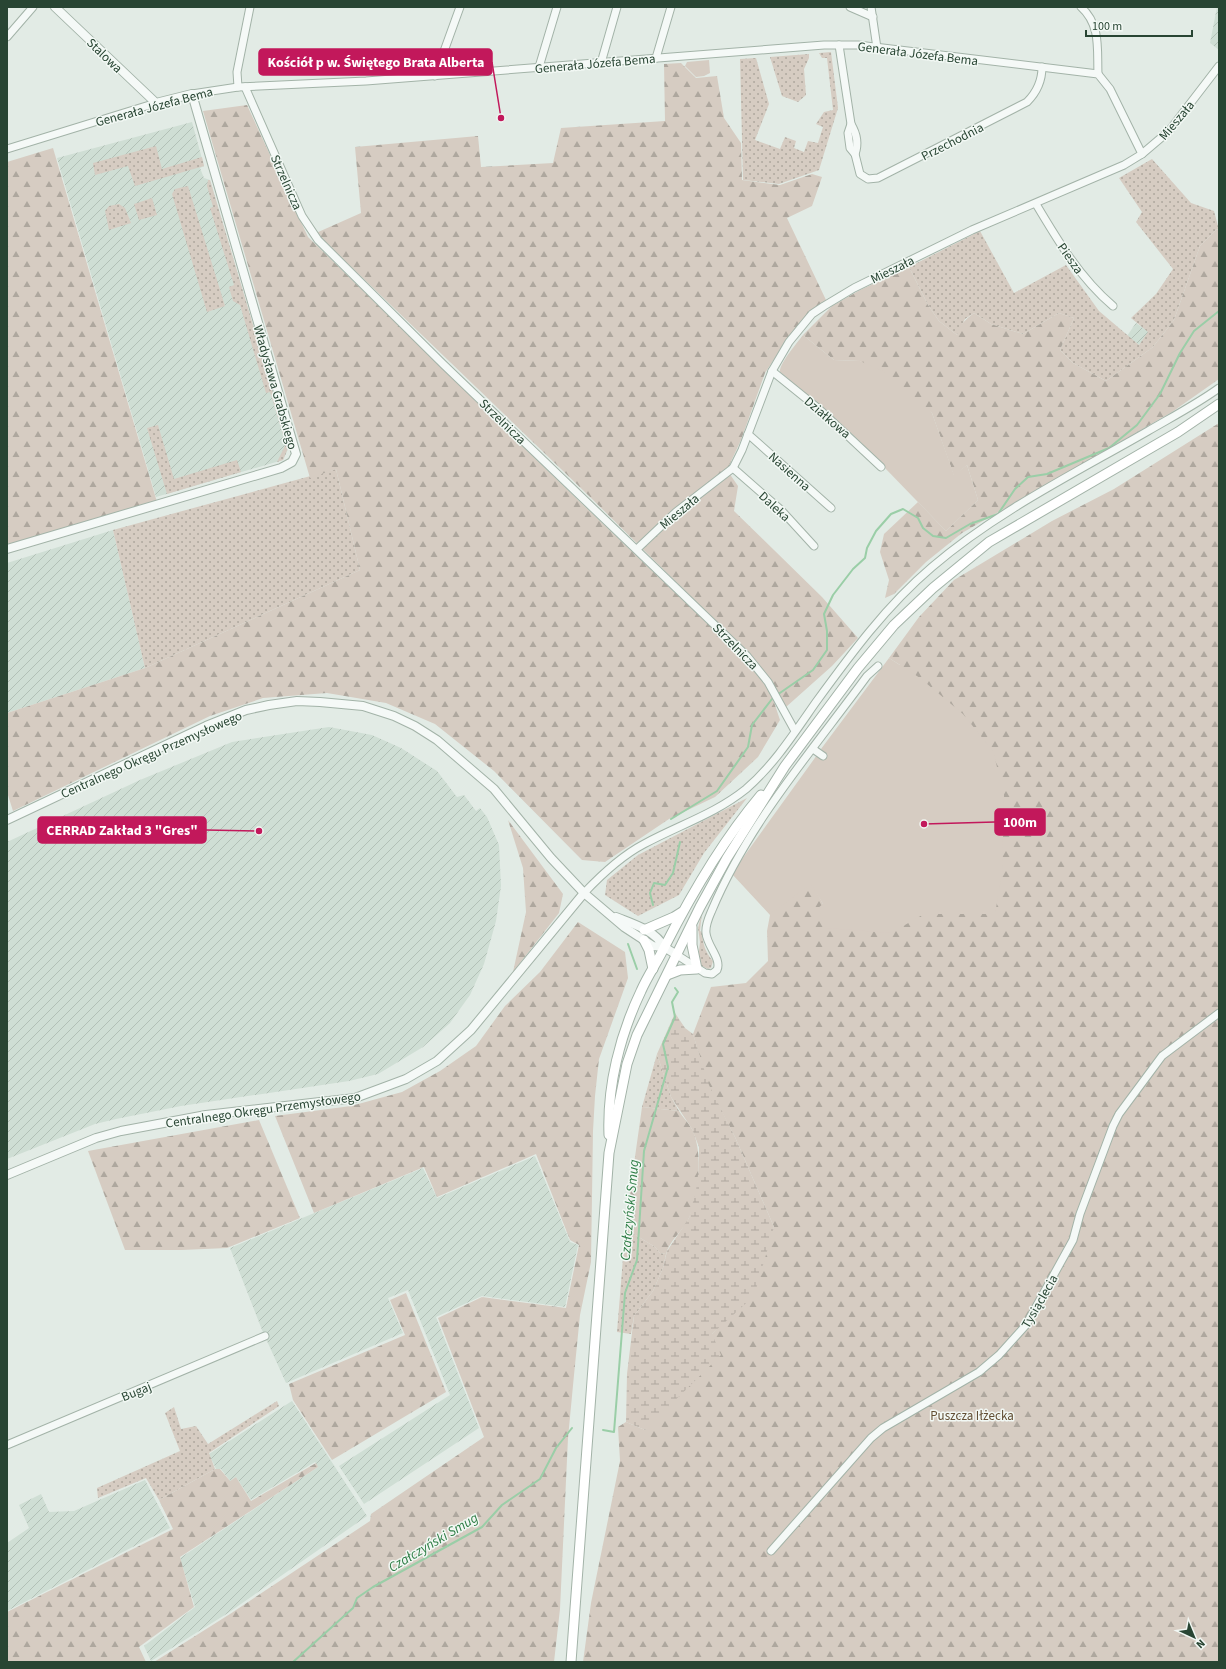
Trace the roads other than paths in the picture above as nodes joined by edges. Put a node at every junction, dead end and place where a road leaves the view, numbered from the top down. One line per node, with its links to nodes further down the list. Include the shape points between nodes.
1 (33, 7): 12 (street)
2 (55, 7): 24 (street, Stalowa)
3 (250, 7): 22 (street, Strzelnicza, via 237,72)
4 (459, 7): 21 (street)
5 (557, 7): 18 (street)
6 (617, 7): 16 (street)
7 (671, 7): 15 (street)
8 (850, 7): 11 (street)
9 (871, 7): 11 (street)
10 (1081, 7): 20 (street, via 1092,19 1096,30)
11 (873, 17): 14 (street)
12 (7, 37)
13 (839, 45): 14 (street, Generała Józefa Bema); 15 (street, Generała Józefa Bema); 19 (street, Przechodnia, via 851,124 856,132 858,146 855,154 860,175 868,179 878,178 1027,102 1034,95 1042,77)
14 (877, 48): 19 (street, Generała Józefa Bema)
15 (656, 58): 16 (street, Generała Józefa Bema)
16 (601, 63): 18 (street, Generała Józefa Bema)
17 (1219, 66): 26 (street, Mieszała, via 1169,130)
18 (539, 67): 21 (street, Generała Józefa Bema)
19 (1042, 67): 20 (street, Generała Józefa Bema)
20 (1098, 74): 26 (street, via 1110,89)
21 (435, 76): 22 (street, Generała Józefa Bema)
22 (241, 87): 23 (street, Generała Józefa Bema); 38 (street, Strzelnicza, via 302,216 318,240 443,364)
23 (192, 94): 24 (street, Generała Józefa Bema); 37 (street, Władysława Grabskiego, via 296,457 291,464 281,468)
24 (156, 104): 25 (street, Generała Józefa Bema)
25 (7, 148)
26 (1142, 154): 27 (street, Mieszała, via 1098,178)
27 (1036, 204): 28 (street, Piesza, via 1077,268); 29 (street, Mieszała, via 972,230 830,301 803,324 786,346)
28 (1113, 306)
29 (772, 371): 32 (street, Mieszała); 33 (street, Działkowa, via 819,409)
30 (1219, 388): 40 (street, via 998,518 951,551 891,607 861,642)
31 (1219, 404): 43 (main road, via 1178,432 989,542 963,562 894,625 858,668)
32 (748, 434): 34 (street, Mieszała); 35 (street, Nasienna)
33 (881, 467)
34 (733, 468): 36 (street, Daleka, via 781,510); 38 (street, Mieszała, via 676,512)
35 (831, 508)
36 (814, 546)
37 (7, 549)
38 (637, 549): 40 (street, Strzelnicza, via 757,667)
39 (878, 666): 41 (street, via 867,676)
40 (795, 730): 45 (street, via 769,765 745,789 719,809 626,855 608,868)
41 (813, 749): 42 (street); 54 (street, via 746,843 713,908 706,934 710,948 718,959 718,967 712,974)
42 (823, 756)
43 (786, 766): 46 (main road, via 725,843); 48 (main road, via 727,858)
44 (7, 820): 45 (street, Centralnego Okręgu Przemysłowego, via 235,714 269,705 297,702 352,705 394,716 422,730 446,747 494,789)
45 (584, 894): 47 (street); 58 (street, Centralnego Okręgu Przemysłowego, via 472,1030 437,1061 406,1079 355,1098 206,1115 121,1131 96,1138)
46 (683, 912): 49 (main road); 51 (main road)
47 (611, 915): 49 (street); 50 (street)
48 (693, 922): 52 (main road); 54 (main road, via 692,945)
49 (644, 930): 51 (street, via 659,938)
50 (644, 940): 51 (street, via 653,946); 53 (main road)
51 (664, 948): 52 (street); 53 (main road)
52 (676, 955): 54 (street); 55 (main road)
53 (653, 968): 57 (main road, via 631,1013 613,1073)
54 (697, 969): 55 (main road, via 680,970)
55 (667, 975): 57 (main road, via 627,1064)
56 (1219, 1013): 61 (street, Tysiąclecia, via 1162,1056 1119,1114 1080,1214 1073,1240 1018,1335 978,1372 883,1428 871,1438)
57 (610, 1153): 62 (main road)
58 (7, 1175)
59 (266, 1336): 60 (street, Bugaj)
60 (7, 1445)
61 (771, 1551)
62 (571, 1662)

